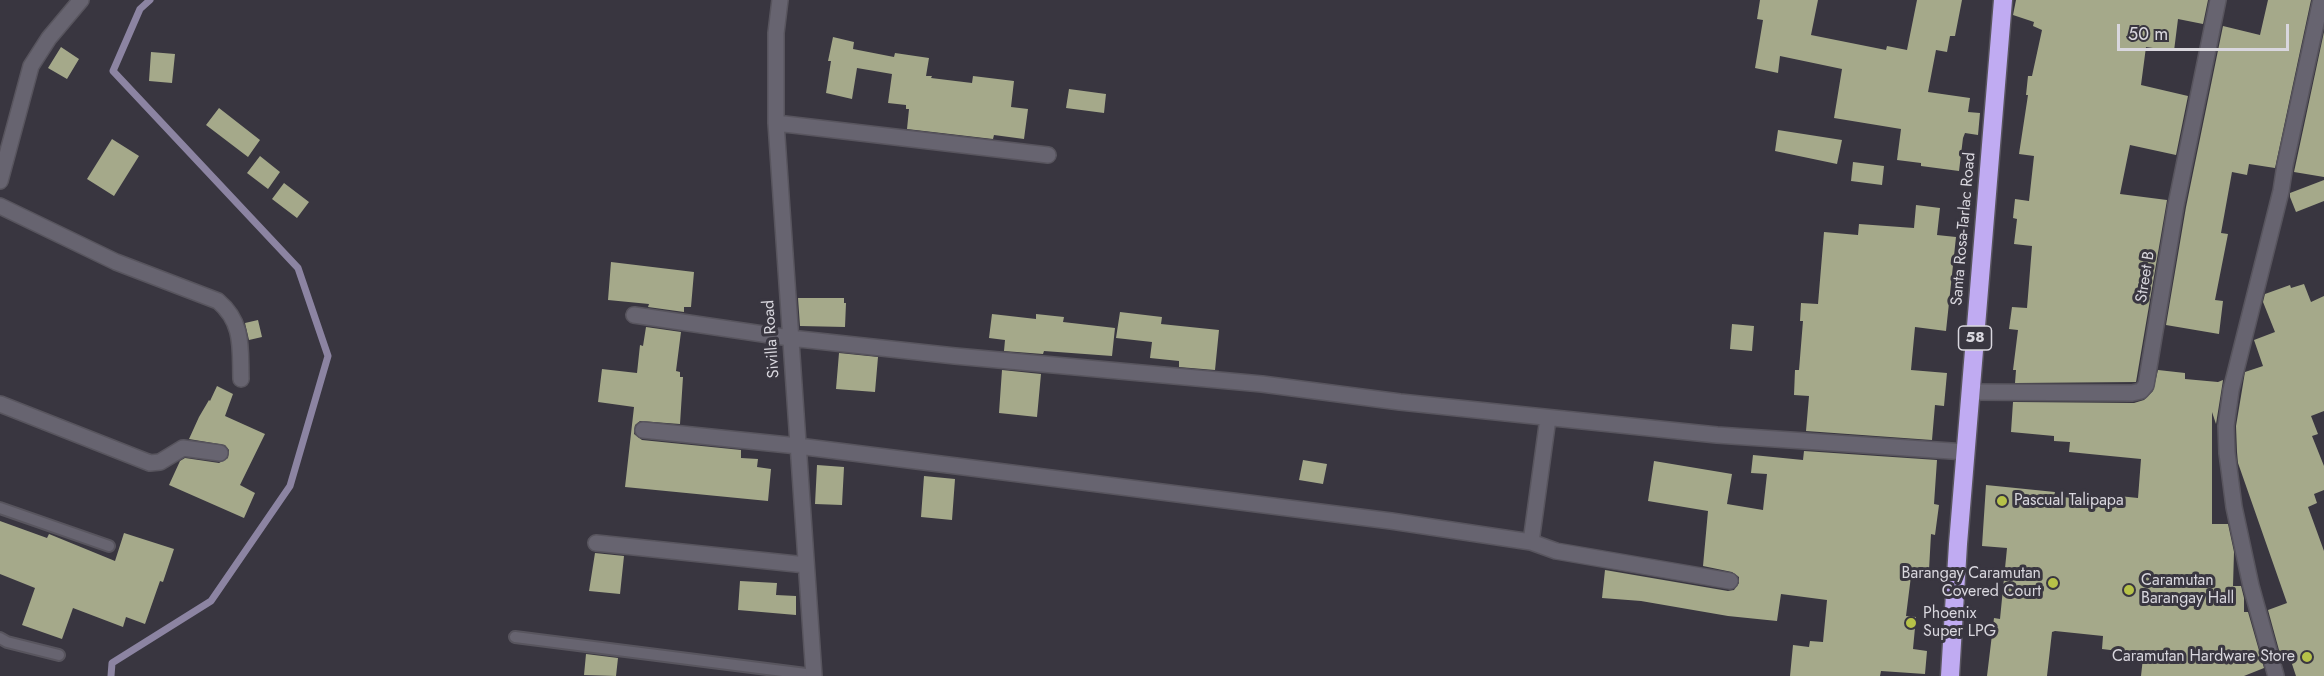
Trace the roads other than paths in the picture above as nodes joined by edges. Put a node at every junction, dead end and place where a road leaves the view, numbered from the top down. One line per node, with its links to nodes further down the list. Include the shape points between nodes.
1 (81, 0): 8 (street, via 31,66)
2 (780, 0): 6 (street, Sivilla Road)
3 (2003, 0): 13 (highway, Santa Rosa-Tarlac Road / 58)
4 (2218, 0): 13 (street, Street B, via 2176,205 2146,385 2132,393)
5 (2321, 0): 31 (street, via 2282,190 2230,390 2226,426 2234,507)
6 (776, 123): 7 (street); 11 (street, Sivilla Road)
7 (1048, 155)
8 (1, 172)
9 (0, 206): 12 (street, via 116,262 218,301 236,322)
10 (634, 315): 11 (street)
11 (790, 338): 15 (street, via 1262,384); 17 (street, Sivilla Road)
12 (241, 379)
13 (1971, 392): 18 (highway, Santa Rosa-Tarlac Road / 58)
14 (0, 404): 19 (street, via 150,463 160,462 183,448)
15 (1548, 417): 18 (street, via 1717,435); 21 (street)
16 (643, 430): 17 (street)
17 (798, 446): 21 (street); 24 (street, Sivilla Road)
18 (1966, 452): 30 (highway, Santa Rosa-Tarlac Road / 58)
19 (220, 453)
20 (0, 508): 23 (lane)
21 (1531, 542): 25 (street, via 1556,551)
22 (596, 543): 24 (street)
23 (109, 546)
24 (806, 565): 29 (street, Sivilla Road)
25 (1730, 581)
26 (515, 637): 29 (lane)
27 (0, 638): 28 (lane)
28 (59, 655)
29 (814, 676)
30 (1950, 676)
31 (2277, 676)

